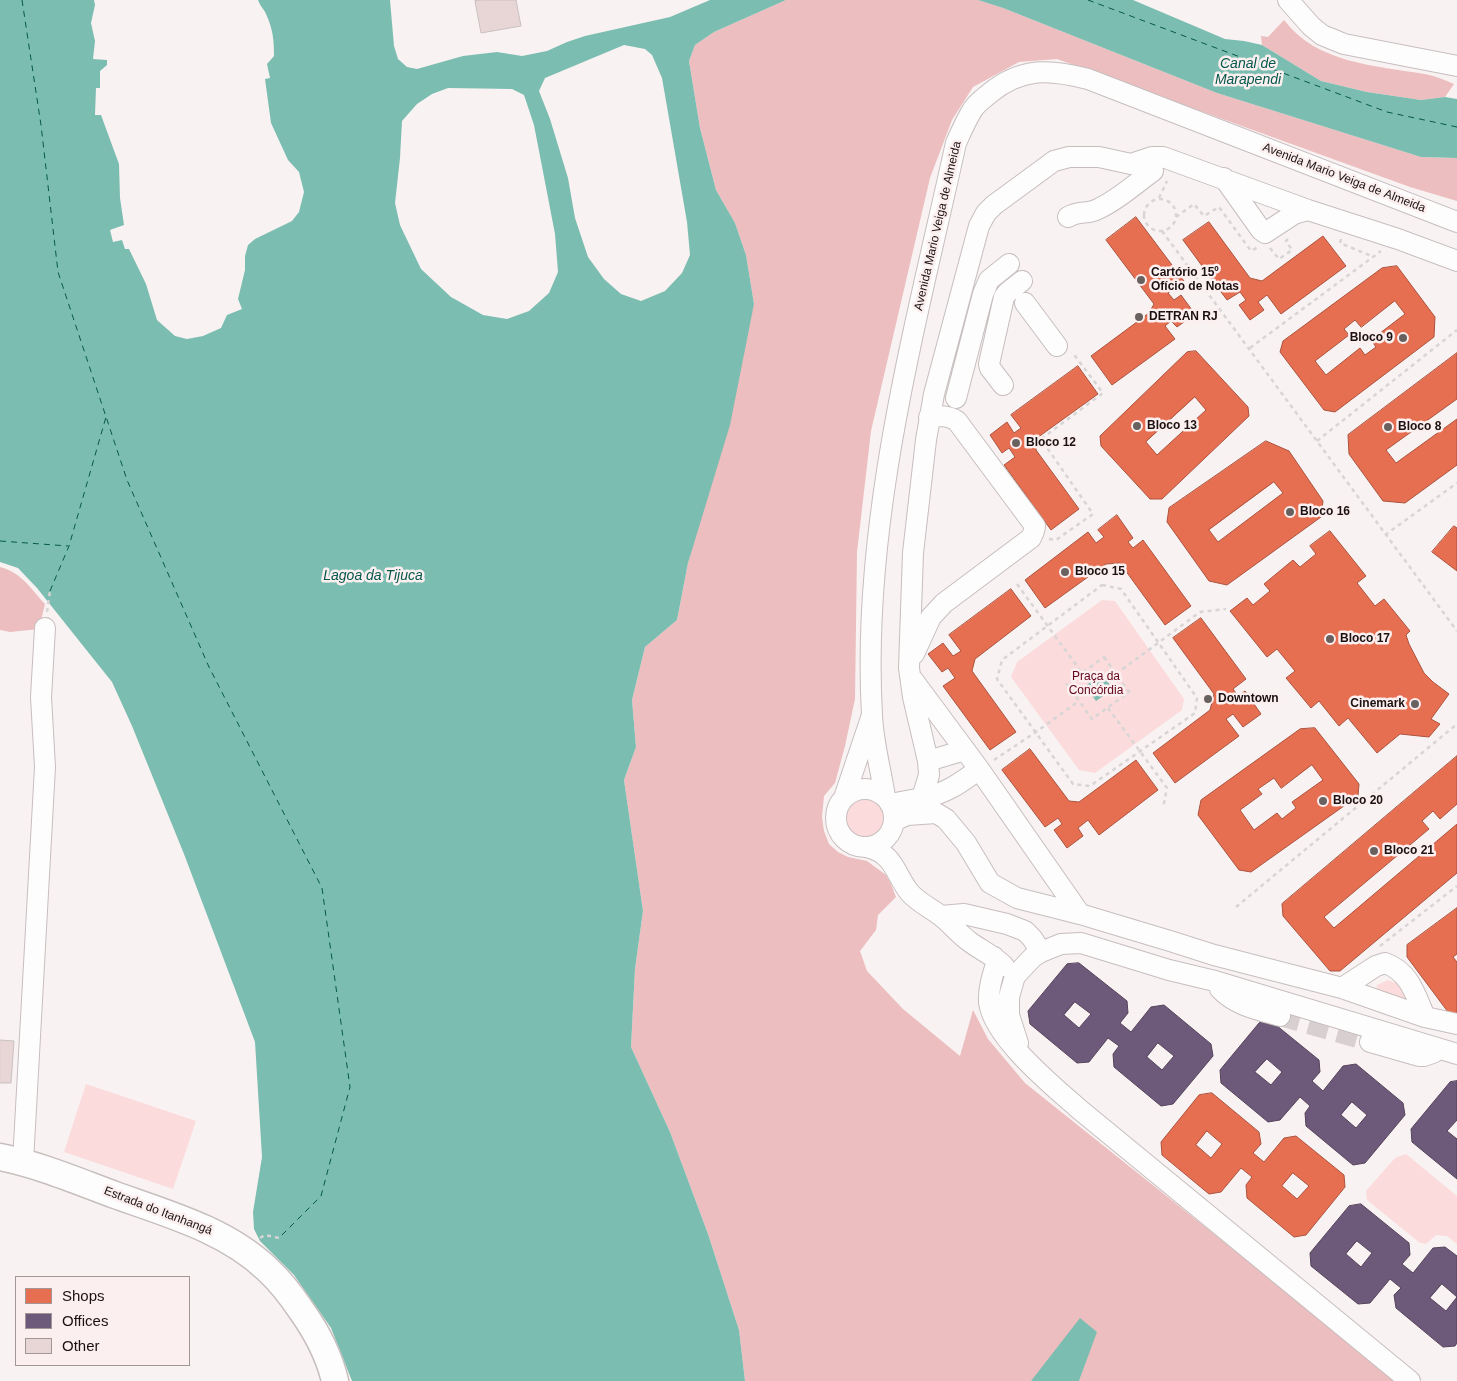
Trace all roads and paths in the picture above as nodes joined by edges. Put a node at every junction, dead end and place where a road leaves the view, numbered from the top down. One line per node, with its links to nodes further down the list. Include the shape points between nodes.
1 (1288, 0): 2 (street, via 1322,35 1344,44)
2 (1457, 66)
3 (1153, 171): 6 (street, via 1105,206)
4 (1224, 178): 5 (street); 5 (street, via 1265,232 1294,214); 19 (street, via 1163,157 1131,164 1099,157 1069,157 1054,161 1000,199 979,226)
5 (1308, 210): 9 (street)
6 (1068, 217)
7 (1457, 222): 36 (street, Avenida Mario Veiga de Almeida, via 1066,73 1047,71 1019,76 1001,84 982,100 974,108 956,144 901,392 877,549)
8 (1162, 231): 8 (path, via 1148,225 1144,216 1150,202 1160,198 1170,202 1176,211 1175,222); 16 (path)
9 (1398, 239): 10 (street); 16 (path)
10 (1456, 261)
11 (1009, 264): 18 (street, via 989,280 983,294)
12 (1022, 281): 17 (street, via 1004,297 989,364)
13 (1025, 303): 15 (street)
14 (1457, 330): 20 (path)
15 (1063, 347): 22 (path, via 1103,393 1041,439 1093,514 1056,540)
16 (1250, 348): 20 (path)
17 (1003, 385)
18 (956, 398)
19 (929, 417): 22 (street, via 945,416 957,421 1026,512 1035,526); 31 (street, via 913,553)
20 (1317, 441): 23 (path)
21 (1457, 483): 23 (path)
22 (1034, 532): 31 (street, via 1031,538 930,617)
23 (1386, 535): 29 (path)
24 (1018, 584): 27 (path)
25 (50, 591): 28 (path)
26 (1226, 609): 30 (path, via 1200,612)
27 (1048, 626): 30 (path, via 1102,585 1121,589); 32 (path); 38 (path, via 1002,660 997,679)
28 (45, 628): 65 (street, via 41,696 45,767)
29 (1457, 631)
30 (1158, 642): 33 (path); 40 (path, via 1197,698 1195,713)
31 (910, 670): 39 (street); 41 (street)
32 (1082, 673): 33 (path, via 1104,657); 34 (path, via 1067,684)
33 (1116, 674): 35 (path, via 1129,692)
34 (1079, 701): 35 (path, via 1092,719); 38 (path)
35 (1108, 708): 40 (path)
36 (872, 716): 43 (street, Avenida Mario Veiga de Almeida); 46 (street, Avenida Mario Veiga de Almeida)
37 (1457, 724): 50 (path)
38 (1036, 732): 40 (path, via 1073,784 1090,786); 42 (path)
39 (965, 750): 41 (street); 42 (street)
40 (1140, 751): 45 (path, via 1167,788)
41 (928, 761): 44 (street)
42 (979, 769): 44 (street, via 944,792); 51 (street)
43 (844, 798): 46 (street, via 851,792 869,789 878,792); 47 (street, via 838,807 837,826 848,842)
44 (922, 798): 46 (street)
45 (1163, 808)
46 (890, 813): 47 (street, via 882,841); 48 (street, Avenida Mario Veiga de Almeida); 51 (street, via 936,813 946,819 966,843 990,883 1017,898)
47 (867, 847): 48 (street, via 886,855)
48 (895, 867): 52 (street, via 911,894)
49 (1457, 886): 53 (path)
50 (1236, 907)
51 (1080, 914): 58 (street, via 1214,956)
52 (941, 916): 54 (street, via 964,914 1007,924 1025,931); 55 (street, via 969,942)
53 (1374, 950)
54 (1041, 952): 56 (street); 57 (street, via 1061,944 1081,943)
55 (994, 957): 56 (street, via 1005,967); 64 (street, via 997,961 990,987 991,1012)
56 (1020, 972): 64 (street, via 1009,996 1009,1015)
57 (1215, 982): 59 (street, via 1229,997 1244,1005); 63 (street)
58 (1342, 988): 60 (street); 60 (street, via 1385,963 1396,967 1405,976)
59 (1280, 1016)
60 (1425, 1017): 61 (street)
61 (1457, 1024)
62 (1368, 1041): 63 (street, via 1419,1056)
63 (1451, 1052)
64 (1022, 1055): 67 (street, via 1087,1115)
65 (12, 1159): 66 (main road, Estrada do Itanhangá, via 210,1230 242,1249 267,1268 310,1322 330,1362)
66 (335, 1381)
67 (1410, 1381)

